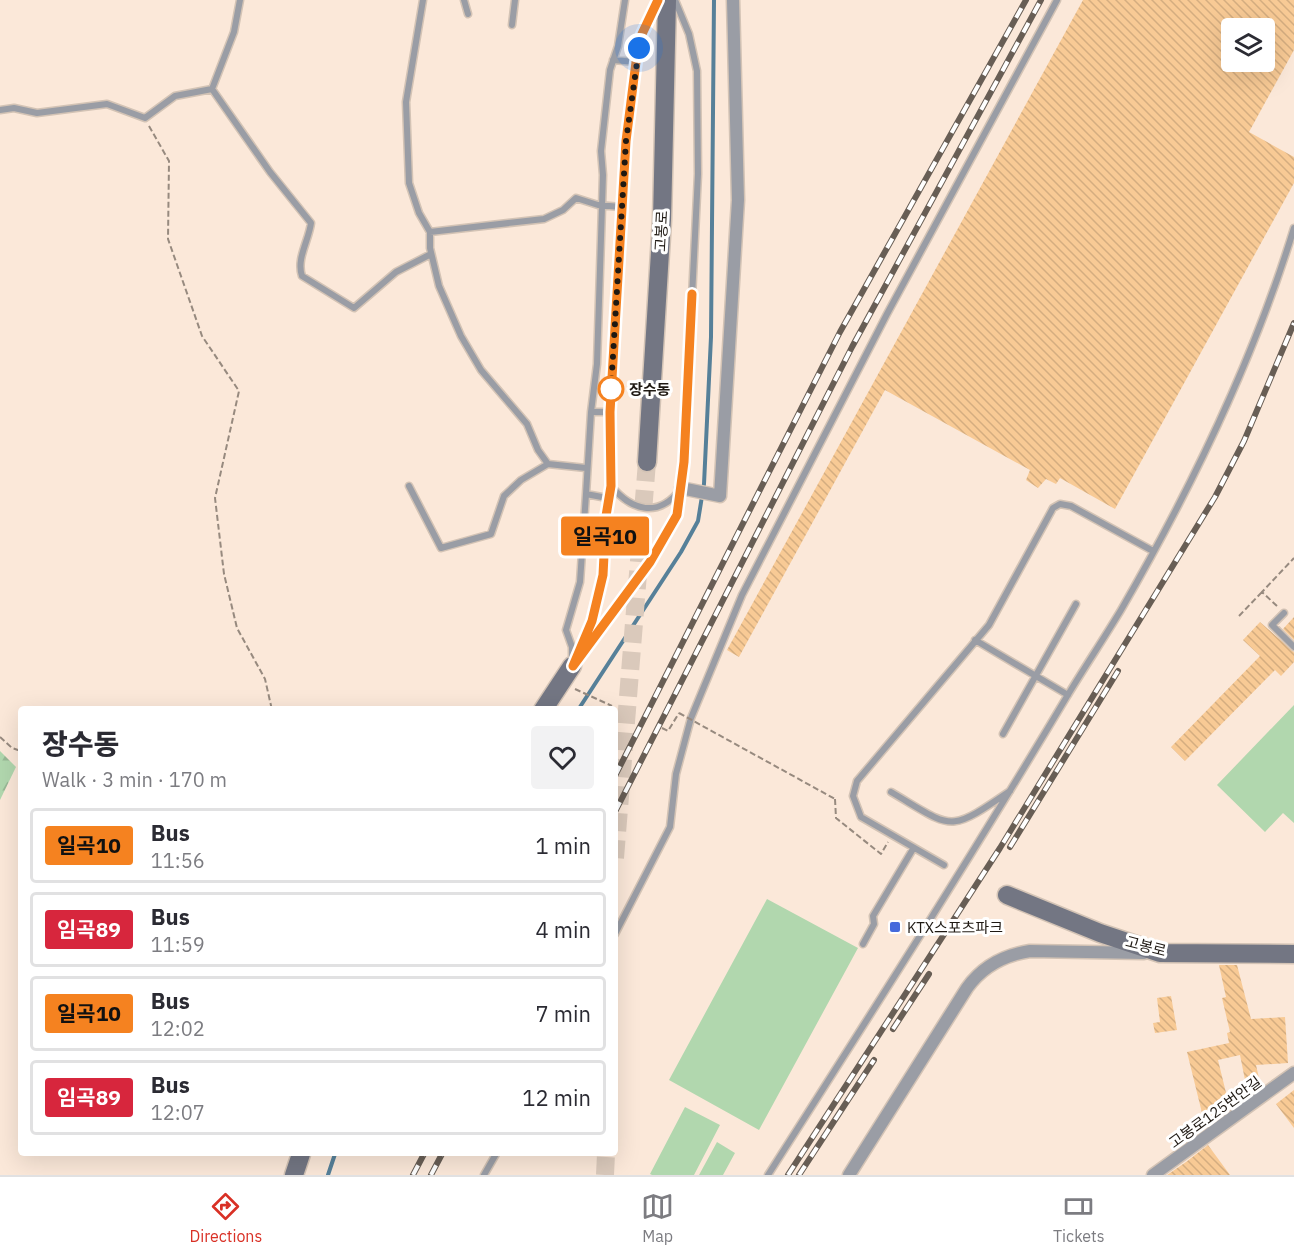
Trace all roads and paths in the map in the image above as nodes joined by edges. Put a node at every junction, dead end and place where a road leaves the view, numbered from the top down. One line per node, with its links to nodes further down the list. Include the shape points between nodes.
1 (240, 0): 15 (lane, via 234,32)
2 (423, 0): 21 (lane, via 406,102 405,145 409,183)
3 (464, 0): 11 (lane)
4 (515, 0): 12 (lane)
5 (625, 0): 13 (lane)
6 (658, 0): 14 (lane, via 642,34)
7 (667, 0): 25 (main road, 고봉로, via 662,220)
8 (675, 0): 30 (lane, via 689,34 698,82 698,186)
9 (733, 0): 30 (street, via 738,200 720,496)
10 (1057, 0): 58 (lane, via 887,314 742,595 691,718 676,774 670,827)
11 (468, 14)
12 (512, 25)
13 (613, 60): 14 (lane); 18 (lane, via 601,151)
14 (636, 62): 19 (lane)
15 (212, 89): 17 (lane, via 175,96); 22 (lane, via 311,223 300,270 309,281 354,308 402,268)
16 (0, 110): 17 (lane, via 14,108 37,113 106,104)
17 (145, 118): 45 (path, via 169,161 168,239 202,336 239,391 215,498 224,574 237,628 265,679)
18 (603, 205): 19 (lane); 21 (lane, via 576,198 544,219); 23 (lane, via 597,364)
19 (621, 207): 24 (lane)
20 (1294, 228): 33 (lane, via 1247,359 1197,471)
21 (430, 232): 22 (lane)
22 (431, 254): 26 (lane, via 439,286 461,336 481,370 528,424)
23 (591, 412): 24 (lane); 27 (lane)
24 (610, 412): 29 (lane)
25 (646, 462)
26 (548, 464): 27 (lane); 28 (lane, via 504,496 491,534 441,548)
27 (586, 468): 31 (lane)
28 (409, 486)
29 (611, 486): 30 (lane, via 634,506 654,508); 32 (lane)
30 (685, 489): 41 (lane, via 665,540)
31 (586, 494): 32 (lane); 41 (lane, via 580,582 566,630)
32 (607, 498): 41 (lane, via 600,592)
33 (1153, 551): 39 (lane, via 1071,506 1060,504 1053,508 989,625); 44 (lane)
34 (1294, 558): 35 (path)
35 (1262, 592): 37 (path); 38 (path)
36 (1076, 604): 42 (lane)
37 (1284, 613): 40 (lane, via 1272,625)
38 (1239, 616)
39 (975, 640): 42 (lane); 54 (lane, via 857,781 853,796 861,817)
40 (1294, 647)
41 (573, 666): 46 (main road)
42 (1035, 676): 44 (lane); 49 (lane)
43 (580, 691): 47 (path)
44 (1068, 695): 52 (lane)
45 (271, 706)
46 (546, 706)
47 (612, 706)
48 (662, 728): 54 (path, bridge, via 668,730 679,713 836,799 836,818 881,854)
49 (1003, 734)
50 (0, 737): 51 (path)
51 (18, 750)
52 (1012, 789): 53 (lane, via 964,821 946,824); 67 (lane)
53 (891, 792)
54 (892, 837): 55 (lane)
55 (913, 849): 56 (lane); 59 (lane, via 873,916 874,924)
56 (944, 865)
57 (1007, 895): 60 (main road, 고봉로)
58 (618, 928)
59 (863, 944)
60 (1161, 953): 61 (main road, 고봉로); 68 (street, via 1030,951 1016,953 986,968 967,988)
61 (1294, 954)
62 (1294, 1073): 69 (street, 고봉로125번안길)
63 (300, 1156): 65 (main road)
64 (495, 1156): 66 (lane)
65 (294, 1175)
66 (484, 1175)
67 (768, 1175)
68 (849, 1175)
69 (1153, 1175)

